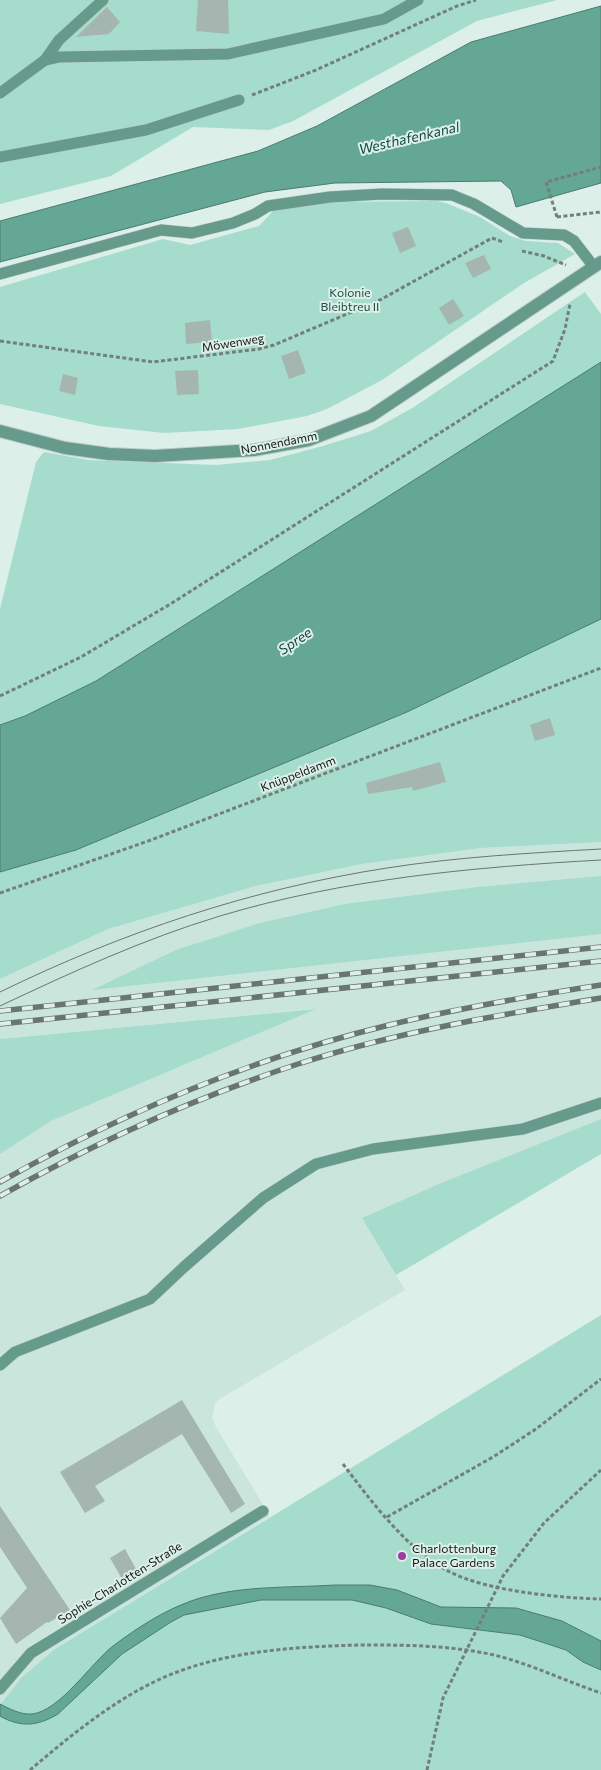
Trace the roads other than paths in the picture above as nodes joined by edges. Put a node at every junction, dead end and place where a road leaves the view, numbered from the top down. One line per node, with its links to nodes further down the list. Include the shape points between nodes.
1 (102, 0): 3 (lane, via 59,40)
2 (418, 0): 3 (lane, via 384,19 228,54 59,57)
3 (45, 60): 4 (lane)
4 (0, 93)
5 (240, 100): 6 (lane, via 146,130)
6 (0, 157)
7 (594, 262): 8 (lane, via 564,235 523,233 452,195 382,194 268,206 233,224 192,232 161,230); 9 (street, Nonnendamm, via 567,285 371,416 308,440 254,450 155,456 80,450)
8 (0, 274)
9 (0, 431)
10 (601, 1103): 11 (lane, via 523,1129 373,1149 316,1164 263,1198 150,1299 14,1352)
11 (0, 1365)
12 (263, 1510): 13 (lane, Sophie-Charlotten-Straße, via 31,1654)
13 (0, 1689)

